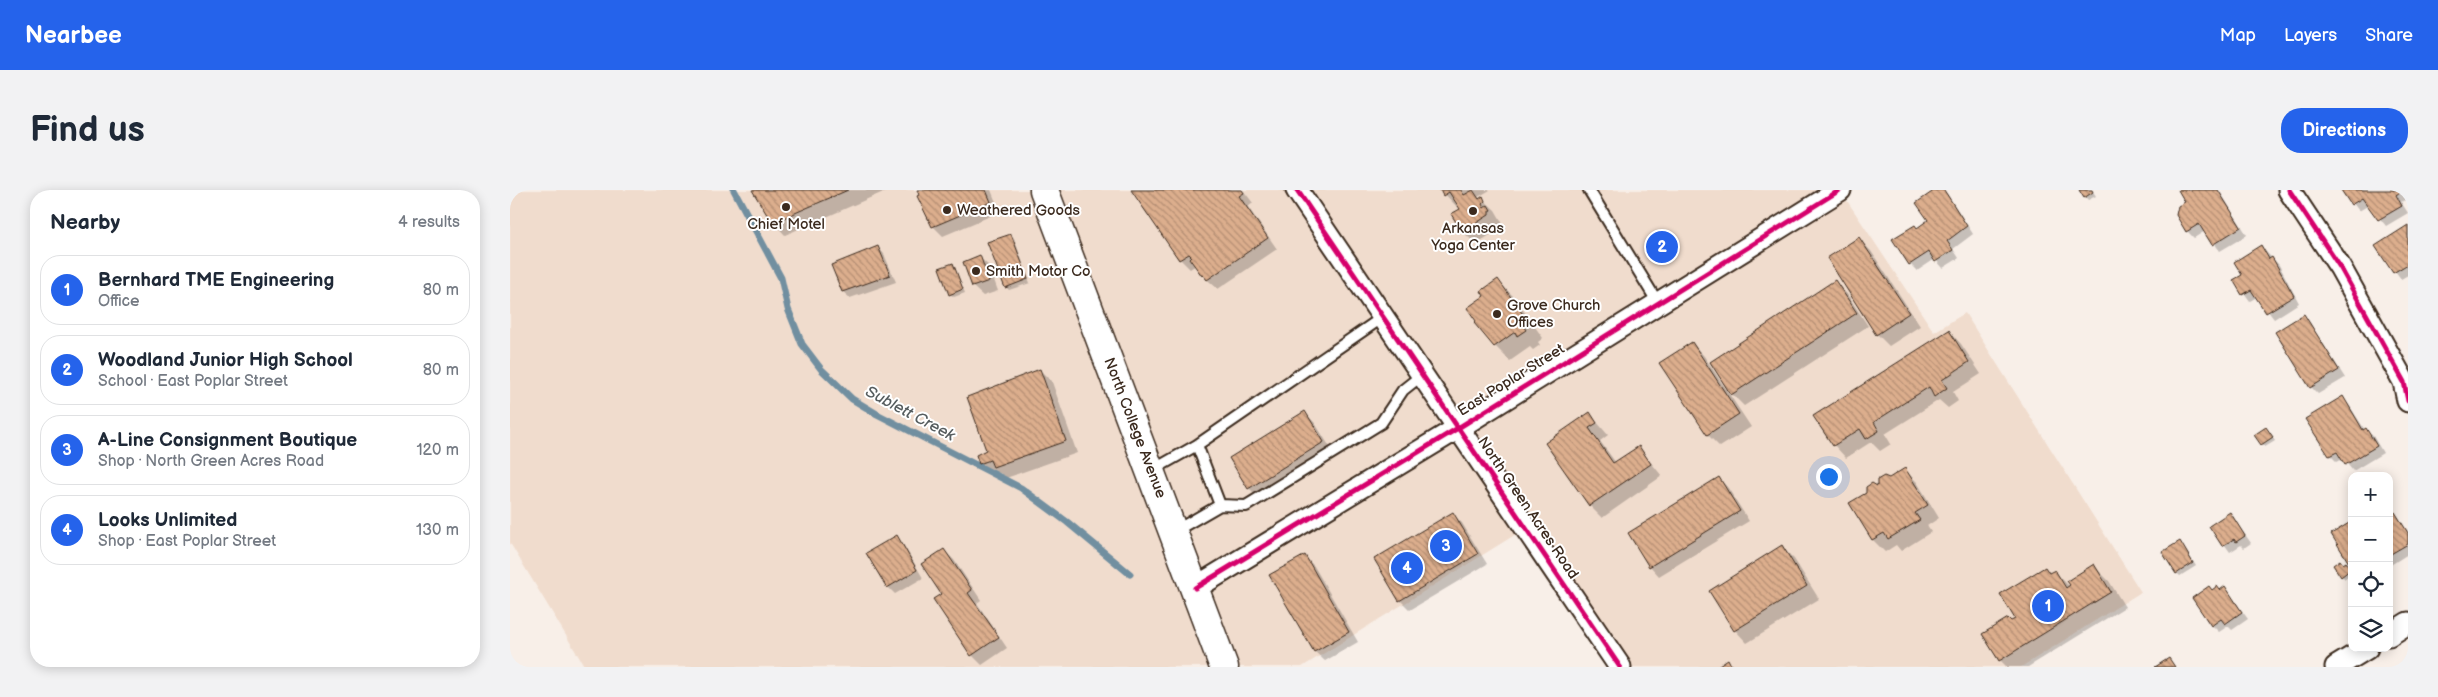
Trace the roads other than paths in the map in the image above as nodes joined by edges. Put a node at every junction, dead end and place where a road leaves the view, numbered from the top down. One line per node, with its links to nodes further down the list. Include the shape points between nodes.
1 (1044, 190): 12 (main road, North College Avenue)
2 (1297, 190): 7 (street, North Green Acres Road)
3 (1589, 190): 6 (lane)
4 (1840, 190): 6 (street, East Poplar Street)
5 (2289, 190): 9 (street, via 2340,267 2404,382)
6 (1658, 303): 10 (street, East Poplar Street)
7 (1383, 317): 8 (street, North Green Acres Road); 11 (lane)
8 (1422, 375): 10 (street, North Green Acres Road); 13 (lane, via 1403,390 1381,423 1246,506)
9 (2408, 401)
10 (1458, 428): 15 (street, East Poplar Street); 20 (street, North Green Acres Road)
11 (1197, 445): 12 (lane); 13 (lane)
12 (1151, 471): 14 (main road, North College Avenue)
13 (1220, 505): 14 (lane)
14 (1174, 532): 15 (main road, North College Avenue)
15 (1195, 588): 19 (main road, North College Avenue)
16 (2408, 623): 17 (street)
17 (2393, 632)
18 (2360, 652): 21 (street)
19 (1224, 667)
20 (1620, 667)
21 (2336, 667)

